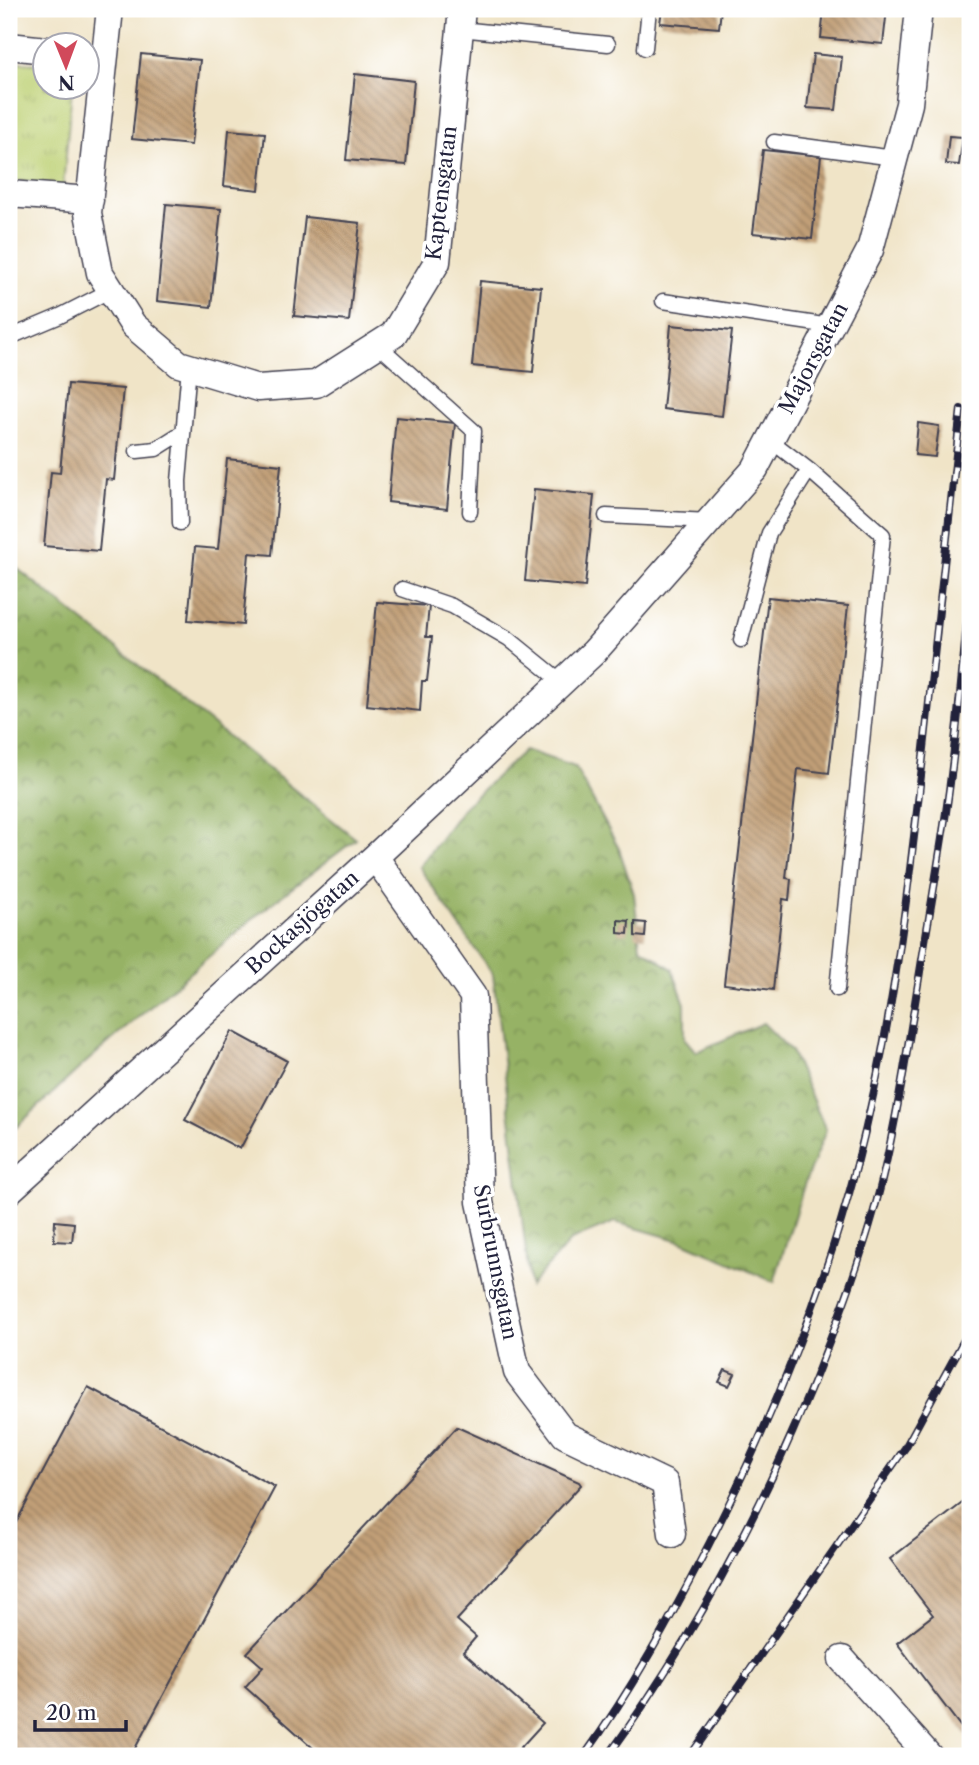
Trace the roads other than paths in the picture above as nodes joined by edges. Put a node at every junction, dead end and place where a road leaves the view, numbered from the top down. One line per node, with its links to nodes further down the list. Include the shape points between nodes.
1 (110, 9): 5 (street, Kaptensgatan)
2 (649, 9): 9 (lane)
3 (919, 9): 12 (street, Majorsgatan, via 909,104)
4 (461, 19): 6 (lane); 19 (street, Kaptensgatan, via 437,262 393,335)
5 (102, 35)
6 (608, 44)
7 (9, 46): 8 (street)
8 (32, 48)
9 (645, 48)
10 (94, 102): 14 (street, Kaptensgatan)
11 (774, 142): 12 (lane)
12 (894, 158): 17 (street, Majorsgatan, via 870,250)
13 (9, 194): 14 (street)
14 (90, 200): 15 (street, Kaptensgatan, via 88,213 100,273)
15 (111, 290): 18 (lane); 20 (street, Kaptensgatan, via 133,325)
16 (663, 301): 17 (lane)
17 (830, 326): 22 (street, Majorsgatan)
18 (15, 335)
19 (377, 345): 20 (street, Kaptensgatan, via 316,384 258,388); 25 (lane, via 474,431)
20 (189, 367): 21 (lane)
21 (183, 432): 23 (lane, via 156,449); 28 (lane)
22 (770, 440): 24 (lane); 27 (street, Majorsgatan, via 755,469)
23 (137, 451)
24 (809, 470): 30 (lane, via 769,533); 34 (lane, via 883,535)
25 (470, 512)
26 (607, 516): 27 (lane)
27 (709, 521): 31 (street, Majorsgatan)
28 (180, 523)
29 (402, 589): 32 (lane, via 464,612 509,639)
30 (741, 640)
31 (594, 652): 32 (street, Bockasjögatan)
32 (562, 682): 33 (street, Bockasjögatan)
33 (375, 857): 35 (street, Bockasjögatan); 36 (street, Surbrunnsgatan, via 473,996 480,1202 517,1372 565,1435 665,1483)
34 (837, 989)
35 (9, 1191)
36 (672, 1534)
37 (842, 1660): 38 (street)
38 (929, 1756)

